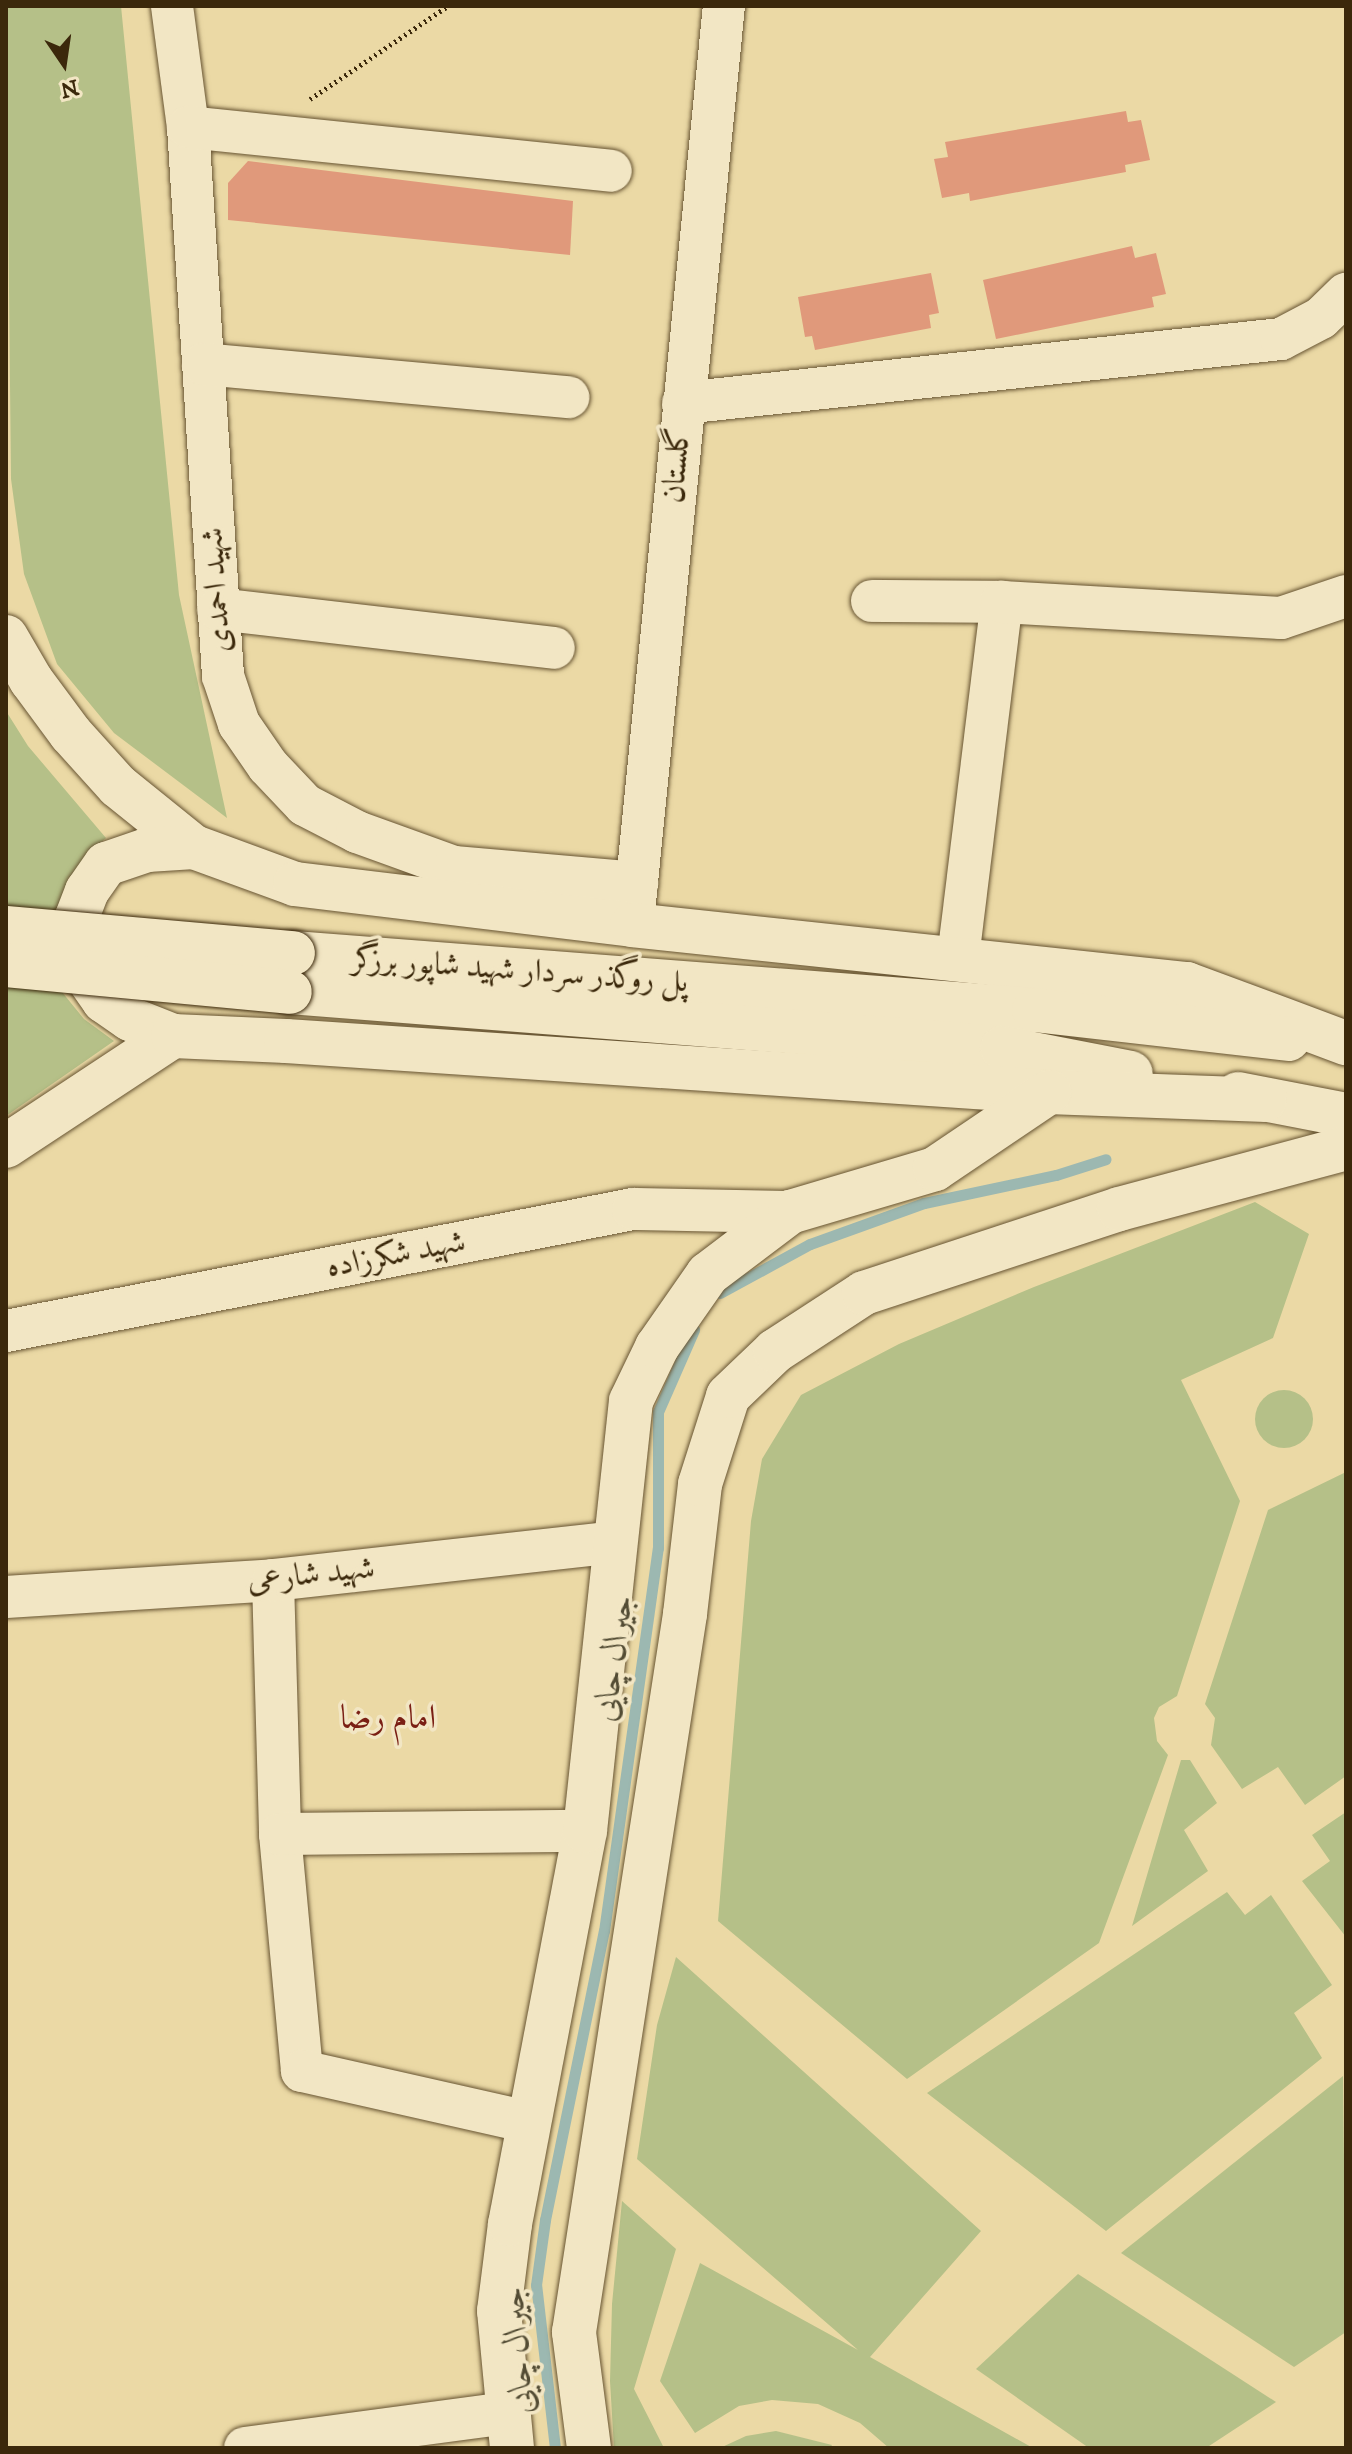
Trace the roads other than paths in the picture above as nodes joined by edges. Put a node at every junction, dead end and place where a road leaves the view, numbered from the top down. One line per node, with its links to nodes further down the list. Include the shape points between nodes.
1 (172, 6): 3 (street, شهید احمدی)
2 (724, 6): 8 (street, گلستان)
3 (188, 127): 4 (street); 6 (street, شهید احمدی)
4 (611, 171)
5 (1346, 294): 8 (street, via 1321,318 1281,339)
6 (203, 364): 7 (street); 12 (street, شهید احمدی)
7 (569, 397)
8 (683, 403): 16 (street, گلستان)
9 (1346, 596): 11 (street, via 1281,618)
10 (872, 601): 11 (street)
11 (1002, 602): 18 (street)
12 (218, 609): 14 (street); 16 (street, شهید احمدی, via 223,676 239,724 268,766 305,805 357,832 454,867)
13 (6, 637): 15 (main road, via 71,734 118,786)
14 (554, 648)
15 (194, 847): 16 (main road, via 295,884); 21 (main road, via 147,850 106,864 77,917 77,947 87,977 104,1001 130,1019)
16 (635, 904): 18 (main road)
17 (6, 928): 20 (main road, پل روگذر سردار شهید شاپور برزگر, bridge)
18 (958, 958): 22 (main road, via 1187,984)
19 (6, 965): 20 (main road, پل روگذر سردار شهید شاپور برزگر, bridge)
20 (292, 973): 22 (main road, پل روگذر سردار شهید شاپور برزگر, via 1034,1010); 24 (main road, پل روگذر سردار شهید شاپور برزگر, via 1002,1048)
21 (173, 1036): 23 (main road); 26 (main road)
22 (1346, 1044)
23 (1049, 1092): 24 (main road); 28 (main road, via 935,1169)
24 (1265, 1100): 25 (main road)
25 (1346, 1115)
26 (6, 1146)
27 (1346, 1148): 38 (main road, via 1119,1209 864,1293 775,1351 728,1396 700,1484 574,2332)
28 (790, 1212): 29 (street, شهید شکرزاده, via 633,1209); 30 (main road, via 708,1274 657,1347 631,1401)
29 (6, 1331)
30 (615, 1542): 31 (street, شهید شارعی); 33 (main road)
31 (273, 1580): 32 (street, شهید شارعی); 34 (street)
32 (6, 1597)
33 (585, 1831): 34 (street); 35 (main road)
34 (280, 1834): 35 (street, via 302,2071)
35 (528, 2122): 36 (main road, via 499,2311)
36 (510, 2431): 37 (street)
37 (245, 2448)
38 (589, 2448)

